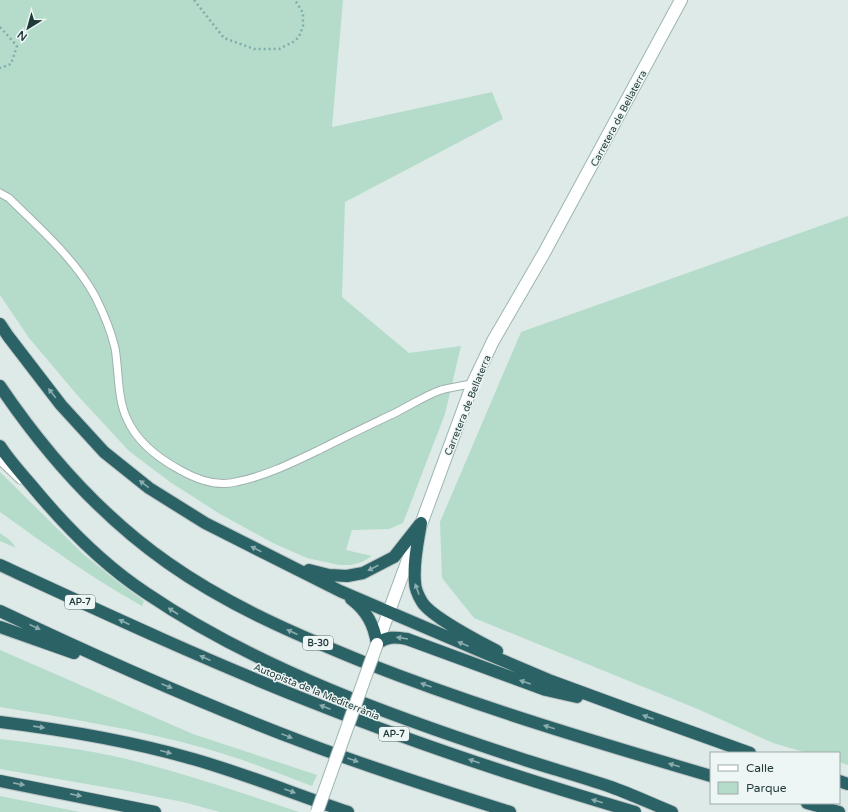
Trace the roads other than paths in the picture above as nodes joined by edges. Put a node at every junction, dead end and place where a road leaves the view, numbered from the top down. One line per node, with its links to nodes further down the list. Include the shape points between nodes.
1 (681, 0): 4 (street, Carretera de Bellaterra, via 548,247 493,341)
2 (0, 193): 4 (lane, via 9,198 63,253 84,278 96,298 114,347 122,404 132,429 154,453 190,475 207,481 235,483 293,462 440,391)
3 (0, 324): 10 (highway, one-way to 3, via 172,503 104,452 62,405)
4 (473, 384): 9 (street, Carretera de Bellaterra)
5 (0, 386): 22 (highway, B-30, one-way to 5, via 469,701 341,653 248,612 169,564 109,516 49,452)
6 (0, 446): 8 (highway)
7 (0, 461): 8 (lane)
8 (52, 511): 30 (highway, one-way to 8, via 612,787 524,760 384,710 262,660 181,616 144,592 106,562)
9 (421, 523): 10 (highway, one-way to 10, via 394,556 363,573 347,576 329,575); 14 (street, Carretera de Bellaterra); 18 (highway, one-way to 9, via 446,622 422,602 415,583)
10 (278, 560): 12 (highway)
11 (0, 565): 29 (highway, Autopista de la Mediterrània / AP-7, one-way to 11, via 395,734 314,703 180,647)
12 (340, 591): 14 (highway); 16 (highway, via 354,601 369,618)
13 (0, 611): 17 (highway, one-way to 17)
14 (388, 612): 16 (street, Carretera de Bellaterra); 18 (highway, one-way to 14)
15 (0, 627): 17 (highway)
16 (377, 644): 19 (highway, one-way to 16, via 546,690 407,639 389,637); 26 (street, Carretera de Bellaterra, bridge)
17 (145, 677): 28 (highway, one-way to 28, via 303,742 416,783)
18 (551, 681): 19 (highway)
19 (630, 710): 21 (highway, one-way to 19)
20 (0, 722): 27 (highway, one-way to 27, via 152,748 265,782)
21 (747, 752)
22 (710, 776)
23 (0, 780): 25 (highway, one-way to 25)
24 (811, 804): 31 (highway)
25 (155, 812)
26 (317, 812)
27 (348, 812)
28 (510, 812)
29 (635, 812)
30 (672, 812)
31 (839, 812)

